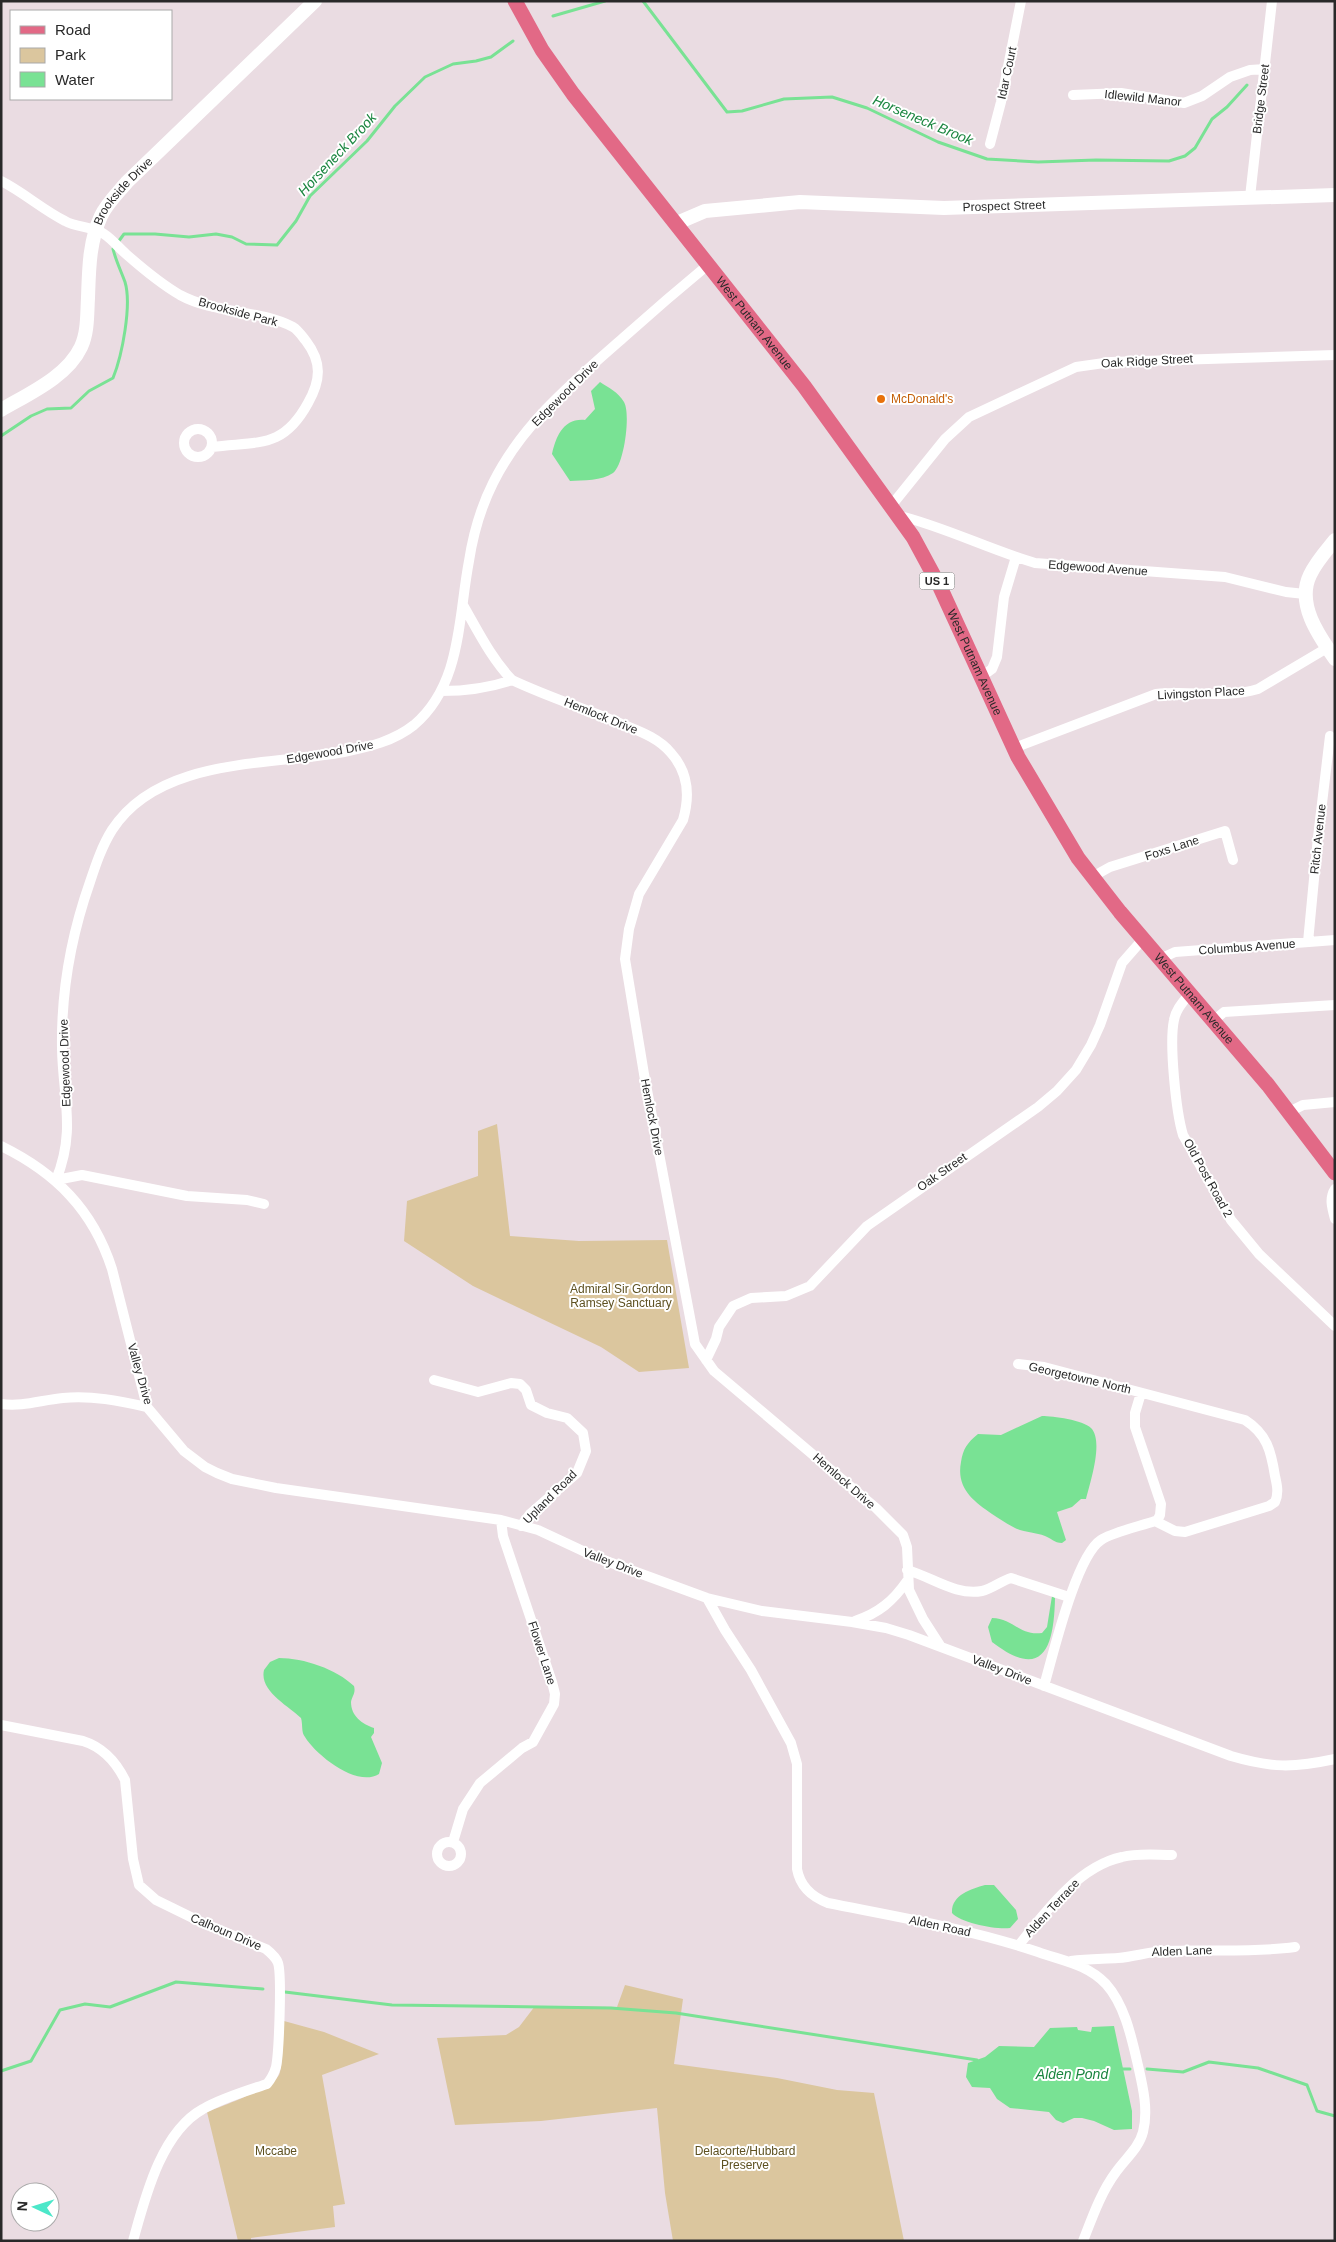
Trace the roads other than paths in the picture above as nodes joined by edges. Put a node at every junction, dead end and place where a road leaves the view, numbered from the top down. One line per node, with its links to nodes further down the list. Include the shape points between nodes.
1 (315, 1): 12 (street, Brookside Drive, via 127,182 109,203)
2 (515, 1): 11 (main road, West Putnam Avenue / US 1, via 542,50 573,94)
3 (1021, 1): 7 (street, Idar Court)
4 (1272, 1): 5 (street, Bridge Street)
5 (1265, 69): 6 (street, Idlewild Manor, via 1230,77 1202,96 1184,103 1121,93); 10 (street, Bridge Street)
6 (1073, 95)
7 (990, 144)
8 (1, 181): 12 (street, via 66,222)
9 (1335, 195): 10 (street, Prospect Street)
10 (1250, 197): 11 (street, Prospect Street, via 944,208 800,202 705,211)
11 (677, 223): 13 (main road, West Putnam Avenue / US 1)
12 (101, 232): 15 (street, Brookside Drive, via 90,256 87,317 81,347 53,378); 16 (street, Brookside Park, via 144,270 181,295 202,305 294,328 316,356 318,366 314,393 289,430 278,438)
13 (709, 264): 17 (main road, West Putnam Avenue / US 1, via 804,386); 21 (street, Edgewood Drive, via 574,382 522,437 492,485 482,510 468,564)
14 (1335, 355): 17 (street, Oak Ridge Street, via 1111,362 1076,367 969,417 945,439)
15 (1, 410)
16 (212, 447)
17 (894, 510): 19 (street, Edgewood Avenue); 23 (main road, West Putnam Avenue / US 1, via 932,571)
18 (1335, 540): 20 (street, via 1309,575)
19 (1016, 557): 20 (street, Edgewood Avenue, via 1060,566 1225,577); 23 (street, via 1004,597 996,657 992,669)
20 (1304, 594): 22 (street, via 1312,623)
21 (463, 605): 24 (street, Hemlock Drive, via 485,645); 25 (street, Edgewood Drive, via 452,664)
22 (1331, 654): 27 (street, Livingston Place, via 1246,693 1156,694)
23 (981, 677): 27 (main road, West Putnam Avenue / US 1)
24 (512, 680): 25 (street, via 494,686); 46 (street, Hemlock Drive, via 644,733 671,752 687,781 689,795 683,820 639,894 625,959 691,1325 695,1344)
25 (441, 691): 41 (street, Edgewood Drive, via 432,706 412,726 384,742 332,754 192,775 160,787 121,818 102,848 95,867 66,971 62,1050 69,1129 64,1160)
26 (1330, 736): 32 (street, Ritch Avenue)
27 (1014, 748): 29 (main road, West Putnam Avenue / US 1, via 1065,839)
28 (1233, 860): 29 (street, Foxs Lane, via 1225,831 1110,867)
29 (1092, 877): 30 (main road, West Putnam Avenue / US 1)
30 (1143, 939): 33 (main road, West Putnam Avenue / US 1); 46 (street, Oak Street, via 1122,963 1091,1045 1076,1070 1057,1091 867,1226 810,1286 786,1296 752,1298 733,1306 719,1327)
31 (1335, 940): 32 (street, Columbus Avenue)
32 (1308, 942): 33 (street, Columbus Avenue, via 1175,952)
33 (1160, 958): 34 (main road, West Putnam Avenue / US 1)
34 (1190, 993): 36 (main road, West Putnam Avenue / US 1); 45 (street, Old Post Road 2, via 1178,1008 1172,1034 1183,1135 1231,1220 1259,1254)
35 (1335, 1005): 36 (street, via 1224,1012)
36 (1213, 1021): 38 (main road, West Putnam Avenue / US 1)
37 (1335, 1102): 38 (street, via 1303,1105)
38 (1289, 1112): 40 (main road, West Putnam Avenue / US 1)
39 (1, 1146): 41 (street, Valley Drive, via 26,1158)
40 (1335, 1173)
41 (56, 1180): 43 (street, via 82,1175 186,1196); 51 (street, Valley Drive, via 71,1196 106,1249)
42 (1335, 1189): 44 (street, via 1331,1202)
43 (264, 1204)
44 (1335, 1218)
45 (1335, 1326)
46 (706, 1360): 55 (street, Hemlock Drive, via 714,1371 897,1528 907,1547)
47 (1018, 1364): 49 (street, Georgetowne North, via 1044,1367)
48 (434, 1380): 54 (street, Upland Road, via 478,1392 520,1384 526,1390 531,1405 567,1418 583,1433 586,1451 577,1474 530,1514)
49 (1141, 1393): 53 (street, Georgetowne North, via 1135,1427 1161,1504); 53 (street, Georgetowne North, via 1245,1420 1255,1426 1270,1446 1278,1491 1275,1502 1269,1506 1185,1532 1175,1531)
50 (1, 1404): 51 (street, via 15,1406 84,1397)
51 (147, 1407): 52 (street, Valley Drive, via 184,1451 205,1468 232,1479)
52 (501, 1520): 54 (street, Valley Drive); 63 (street, Flower Lane, via 503,1536 552,1682 554,1704 533,1742 480,1783 463,1809)
53 (1157, 1521): 56 (street, via 1101,1540 1090,1550)
54 (521, 1526): 57 (street, Valley Drive)
55 (907, 1576): 56 (street, via 922,1574 960,1591 984,1591 1011,1578); 58 (street, via 898,1594 883,1608); 59 (street, Hemlock Drive, via 909,1590)
56 (1069, 1597): 60 (street)
57 (707, 1598): 58 (street, Valley Drive, via 762,1610); 65 (street, Alden Road, via 791,1743 797,1764 797,1869 798,1877 808,1892 828,1902)
58 (852, 1622): 59 (street, Valley Drive, via 886,1628)
59 (941, 1647): 60 (street, Valley Drive)
60 (1044, 1686): 62 (street, Valley Drive, via 1254,1762 1292,1766)
61 (1, 1725): 68 (street, Calhoun Drive, via 83,1741 104,1753 121,1770 125,1780 139,1885 163,1904 266,1949 278,1962 280,1991 276,2066 272,2078 267,2084 202,2109 181,2125 157,2167)
62 (1335, 1759)
63 (453, 1842)
64 (1172, 1855): 65 (street, Alden Terrace, via 1122,1857 1090,1870 1071,1886)
65 (1019, 1945): 67 (street, Alden Road)
66 (1295, 1947): 67 (street, Alden Lane, via 1249,1951 1162,1951)
67 (1070, 1962): 69 (street, Alden Road, via 1091,1971 1106,1985 1122,2012 1136,2058 1145,2112 1139,2144 1115,2172)
68 (133, 2241)
69 (1083, 2241)

